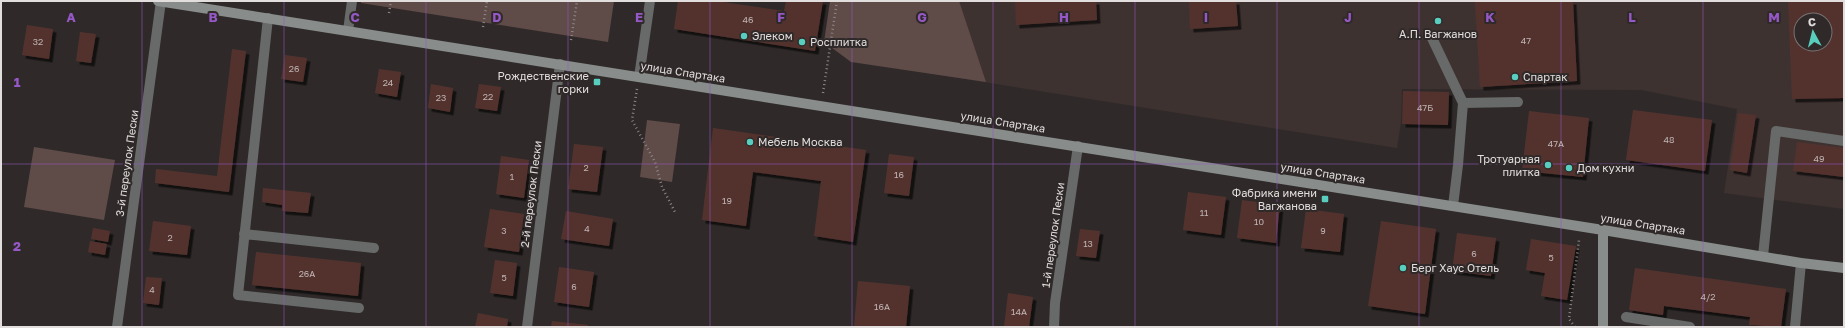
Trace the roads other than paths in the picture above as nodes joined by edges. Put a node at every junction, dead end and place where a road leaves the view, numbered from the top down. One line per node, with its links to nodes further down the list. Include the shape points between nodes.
1 (159, 1): 4 (main road, улица Спартака); 22 (street, 3-й переулок Пески)
2 (352, 1): 5 (street)
3 (650, 1): 8 (street)
4 (268, 18): 5 (main road, улица Спартака); 15 (street)
5 (348, 31): 7 (main road, улица Спартака)
6 (1432, 38): 10 (street)
7 (560, 64): 8 (main road, улица Спартака); 23 (street, 2-й переулок Пески)
8 (639, 77): 12 (main road, улица Спартака)
9 (1518, 102): 10 (street)
10 (1463, 103): 13 (street)
11 (1844, 140): 17 (street, via 1776,131)
12 (1078, 146): 13 (main road, улица Спартака); 24 (street, 1-й переулок Пески, via 1055,303)
13 (1452, 206): 14 (main road, улица Спартака)
14 (1603, 230): 17 (main road, улица Спартака); 25 (main road)
15 (244, 234): 16 (street); 20 (street, via 238,295)
16 (374, 248)
17 (1763, 256): 18 (main road, улица Спартака)
18 (1801, 263): 19 (main road, улица Спартака); 27 (street)
19 (1844, 268)
20 (359, 308)
21 (1626, 317): 26 (street)
22 (117, 327)
23 (527, 327)
24 (1054, 327)
25 (1603, 327)
26 (1690, 327)
27 (1795, 327)

